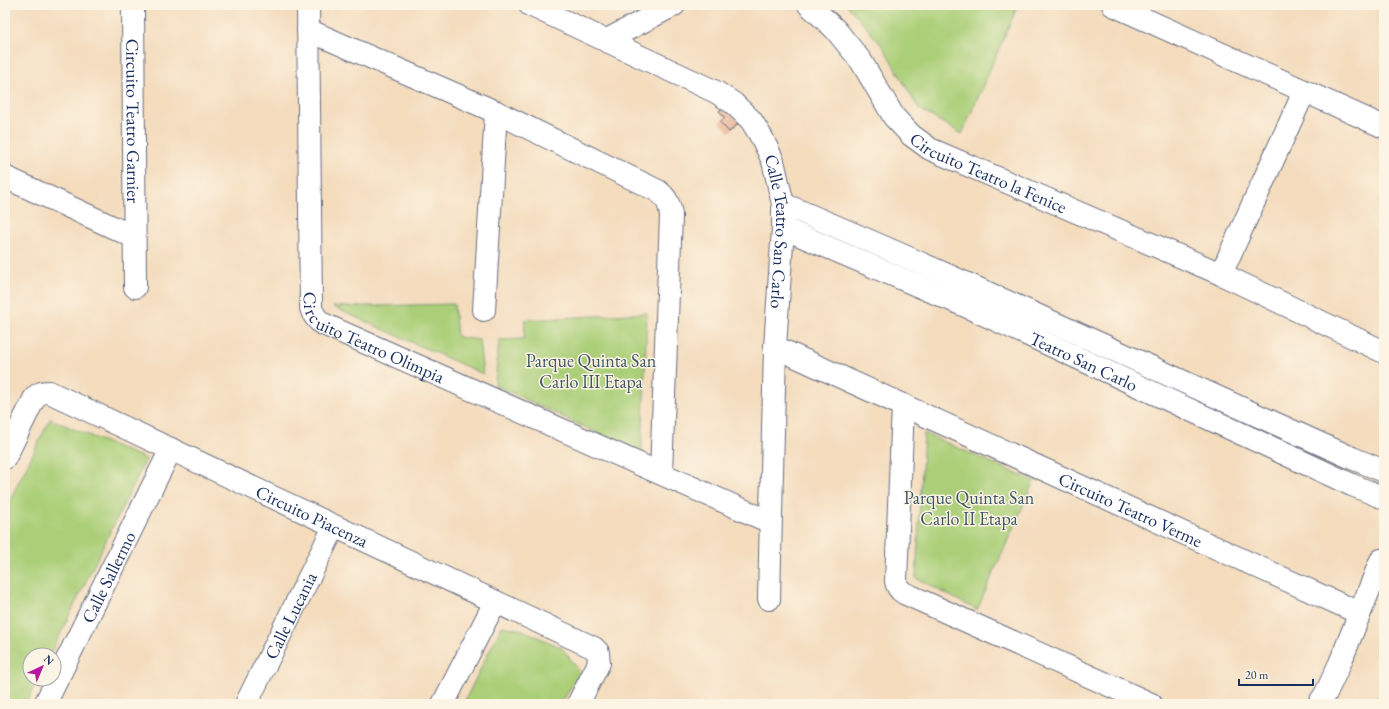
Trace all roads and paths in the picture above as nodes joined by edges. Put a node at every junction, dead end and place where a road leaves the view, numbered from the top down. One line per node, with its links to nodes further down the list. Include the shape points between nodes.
1 (133, 5): 15 (street, Circuito Teatro Garnier)
2 (308, 5): 7 (street, Circuito Teatro Olimpia)
3 (530, 5): 8 (street, Calle Teatro San Carlo)
4 (674, 5): 8 (street)
5 (809, 5): 16 (street, Circuito Teatro la Fenice, via 835,29 861,61 894,117 910,135 930,149)
6 (1113, 5): 9 (street)
7 (308, 30): 10 (street); 25 (street, Circuito Teatro Olimpia, via 312,314 321,323)
8 (607, 40): 13 (street, Calle Teatro San Carlo, via 716,92 733,103 751,120 773,160)
9 (1304, 92): 11 (street); 16 (street)
10 (496, 112): 18 (street); 25 (street, via 666,197 671,216)
11 (1384, 127)
12 (5, 177): 15 (street, Circuito Teatro Garnier)
13 (783, 204): 14 (street, Calle Teatro San Carlo); 24 (street, Teatro San Carlo, via 971,285)
14 (783, 228): 19 (street, Calle Teatro San Carlo); 26 (street, Teatro San Carlo, via 970,308)
15 (134, 237): 17 (street, Circuito Teatro Garnier)
16 (1220, 274): 20 (street, Circuito Teatro la Fenice)
17 (135, 288)
18 (484, 310)
19 (775, 347): 21 (street, Circuito Teatro Verme); 27 (street, Calle Teatro San Carlo)
20 (1384, 352)
21 (903, 405): 32 (street, Circuito Teatro Verme); 37 (street, via 896,581 899,590)
22 (171, 449): 23 (street, Circuito Piacenza, via 49,392 42,392 34,399); 28 (street, Circuito Piacenza); 33 (street, Calle Sallermo)
23 (5, 458)
24 (1384, 471)
25 (661, 474): 27 (street, Circuito Teatro Olimpia)
26 (1384, 498)
27 (770, 522): 30 (street, Calle Teatro San Carlo)
28 (334, 527): 31 (street, Circuito Piacenza); 34 (street, Calle Lucania)
29 (1381, 560): 32 (street)
30 (769, 599)
31 (494, 602): 35 (street); 36 (street, Circuito Piacenza, via 598,652 599,663)
32 (1359, 613): 38 (street, via 1340,663)
33 (45, 704)
34 (246, 704)
35 (443, 704)
36 (578, 704)
37 (1151, 704)
38 (1319, 704)

